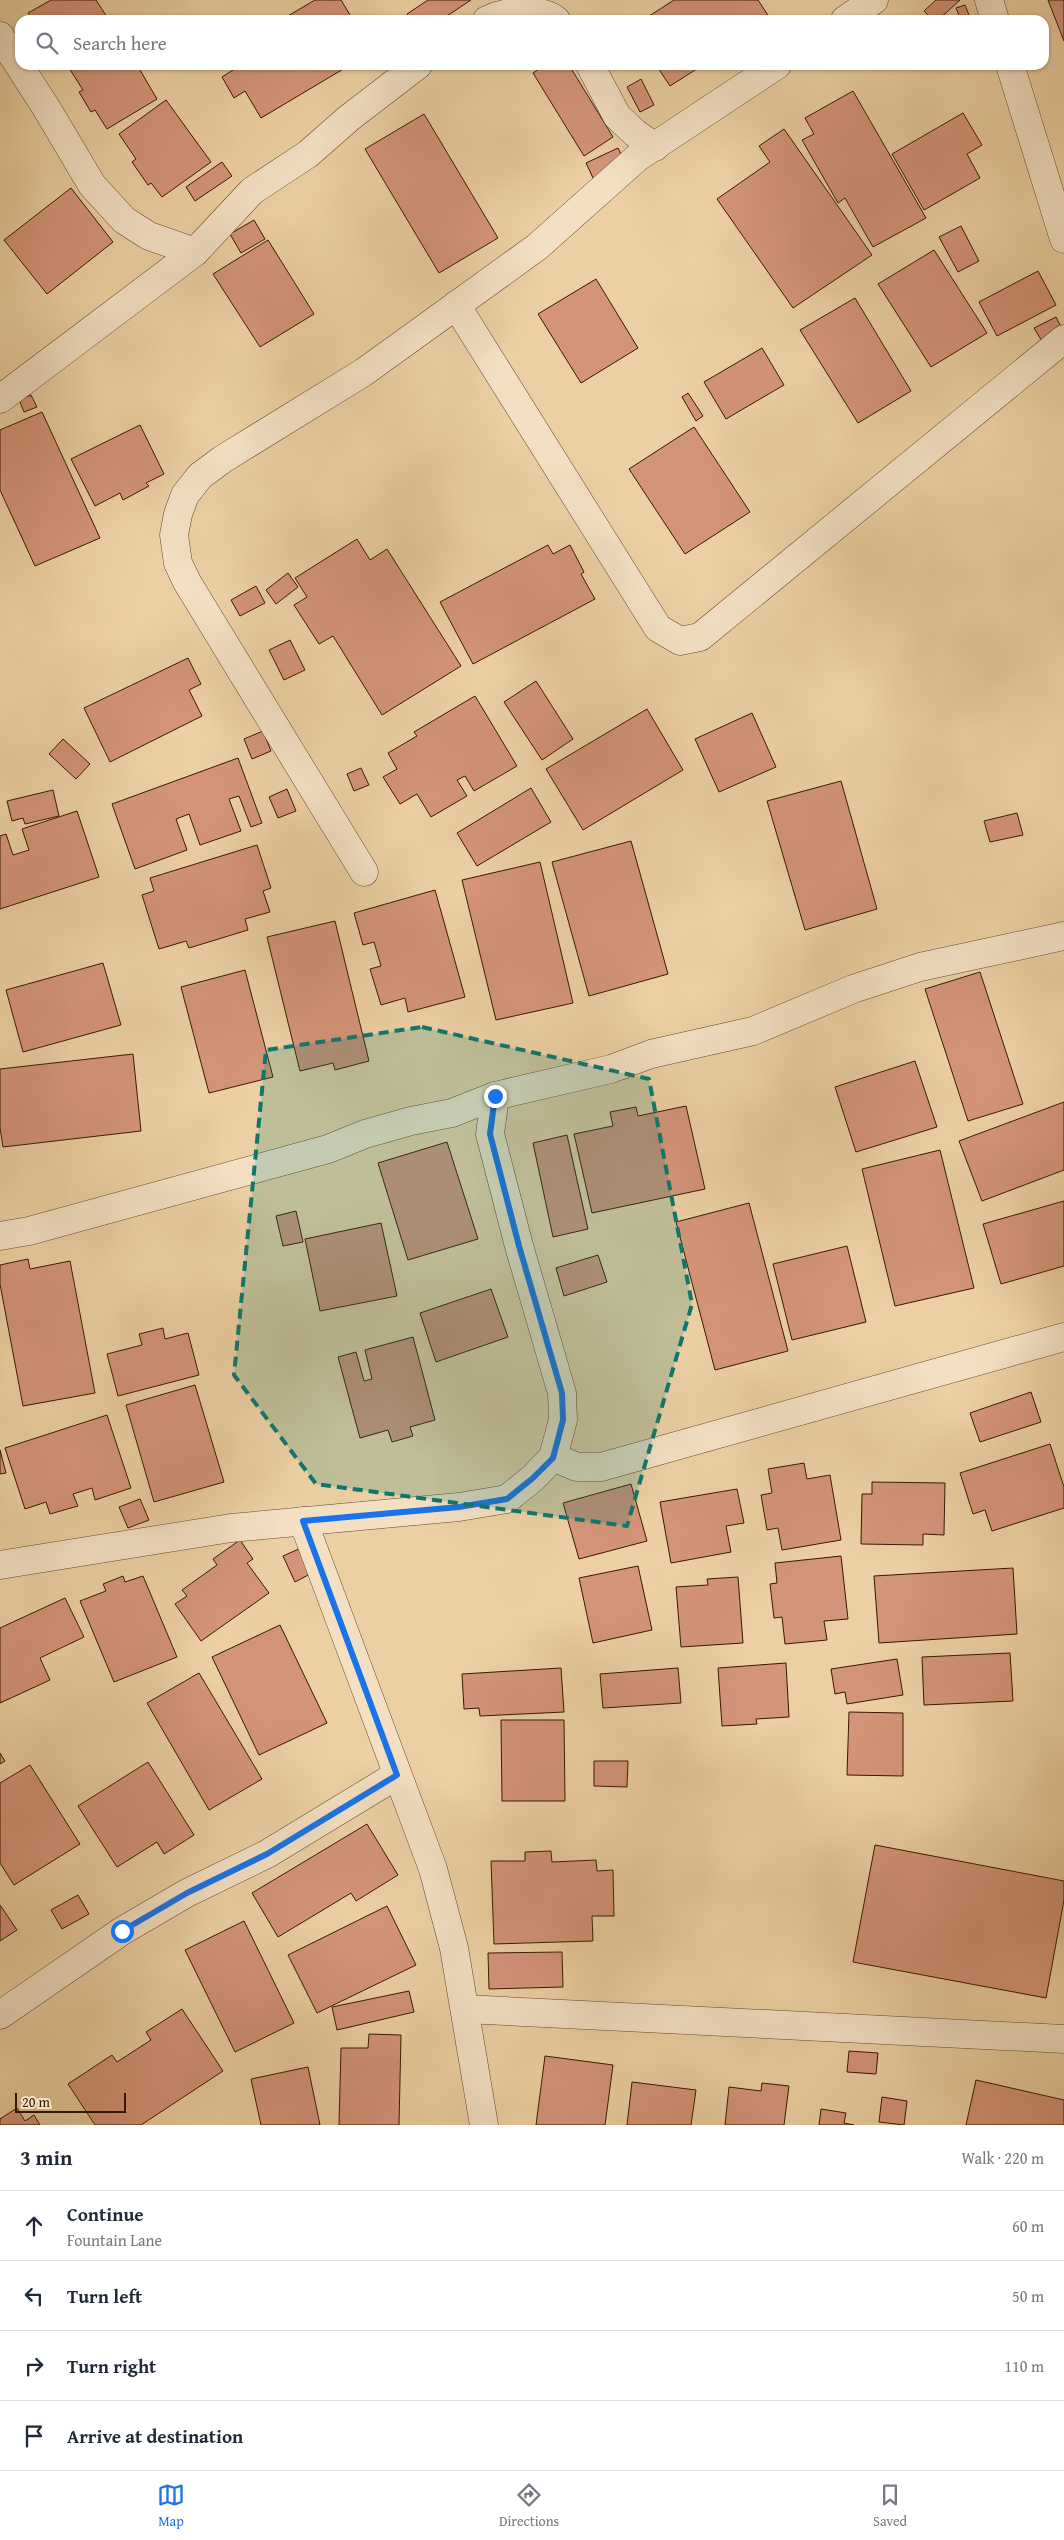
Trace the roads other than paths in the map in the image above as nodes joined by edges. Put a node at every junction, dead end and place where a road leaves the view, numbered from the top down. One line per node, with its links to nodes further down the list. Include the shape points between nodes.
1 (874, 0): 5 (street)
2 (989, 0): 6 (street)
3 (548, 11): 4 (street)
4 (508, 15)
5 (852, 15)
6 (994, 15)
7 (0, 36): 8 (street)
8 (15, 59)
9 (22, 70): 16 (street, via 92,185 124,220 149,236)
10 (411, 70): 16 (street, via 308,154 252,191)
11 (593, 70): 14 (street, via 617,116)
12 (770, 70): 14 (street)
13 (1012, 70): 15 (street)
14 (655, 147): 17 (street, via 638,157 537,247)
15 (1064, 239)
16 (195, 252): 19 (street)
17 (456, 306): 18 (street, via 658,628 680,641 700,637); 20 (street, via 364,372 200,476 185,494 174,535 178,563 187,582)
18 (1064, 340)
19 (0, 398)
20 (364, 872)
21 (1064, 936): 22 (street, via 920,966 853,989 753,1031 651,1054 611,1069)
22 (495, 1096): 23 (street, via 452,1113 365,1134 328,1149 29,1231); 25 (street, via 490,1134 562,1393 563,1420)
23 (0, 1236)
24 (1064, 1337): 25 (street, via 601,1468 577,1467)
25 (553, 1458): 26 (street, via 507,1499 459,1507)
26 (303, 1521): 27 (street, via 231,1528); 28 (street)
27 (0, 1565)
28 (397, 1775): 29 (street, via 433,1869 454,1948); 30 (street, via 267,1854 187,1893 122,1931)
29 (465, 2009): 31 (street); 32 (street)
30 (0, 2014)
31 (1064, 2039)
32 (484, 2125)

